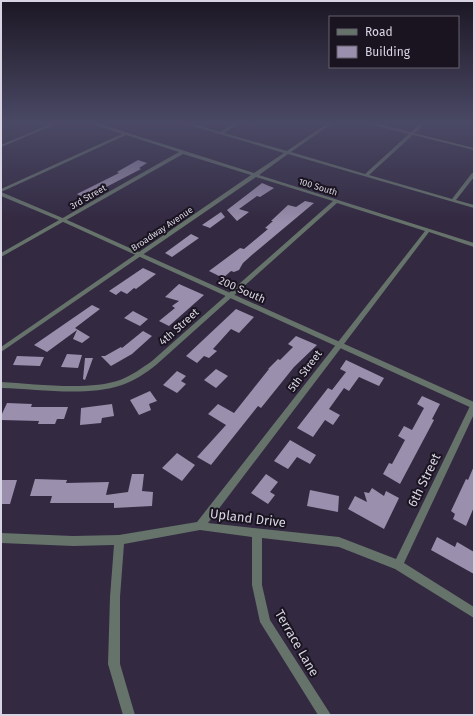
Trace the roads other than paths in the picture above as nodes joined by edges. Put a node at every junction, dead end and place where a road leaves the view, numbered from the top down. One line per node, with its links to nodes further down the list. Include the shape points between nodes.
1 (79, 155): 10 (street)
2 (177, 155): 14 (street, 3rd Street)
3 (194, 155): 8 (street, 100 South)
4 (284, 155): 8 (street, Broadway Avenue)
5 (296, 155): 9 (street)
6 (389, 155): 9 (street)
7 (474, 174): 12 (street)
8 (256, 175): 11 (street, 100 South); 17 (street, Broadway Avenue)
9 (366, 176): 12 (street)
10 (1, 192): 14 (street, 200 South)
11 (336, 201): 15 (street, 100 South); 19 (street, 4th Street)
12 (453, 201): 13 (street)
13 (474, 207)
14 (63, 220): 17 (street, 200 South); 18 (street, 3rd Street)
15 (428, 230): 16 (street, 100 South); 20 (street, 5th Street)
16 (474, 244)
17 (140, 254): 19 (street, 200 South); 21 (street, Broadway Avenue)
18 (1, 255)
19 (229, 296): 20 (street, 200 South); 22 (street, 4th Street, via 154,363 119,383 73,388)
20 (339, 345): 23 (street, 200 South); 24 (street, 5th Street)
21 (1, 350)
22 (1, 385)
23 (474, 406): 28 (street, 6th Street)
24 (200, 526): 25 (street, Upland Drive); 27 (street, Upland Drive)
25 (257, 533): 28 (street, Upland Drive, via 339,542); 31 (street, Terrace Lane, via 257,586 266,622)
26 (1, 538): 27 (street, Upland Drive)
27 (118, 540): 30 (street, via 114,664)
28 (398, 565): 29 (street, Upland Drive)
29 (474, 613)
30 (129, 715)
31 (325, 715)

